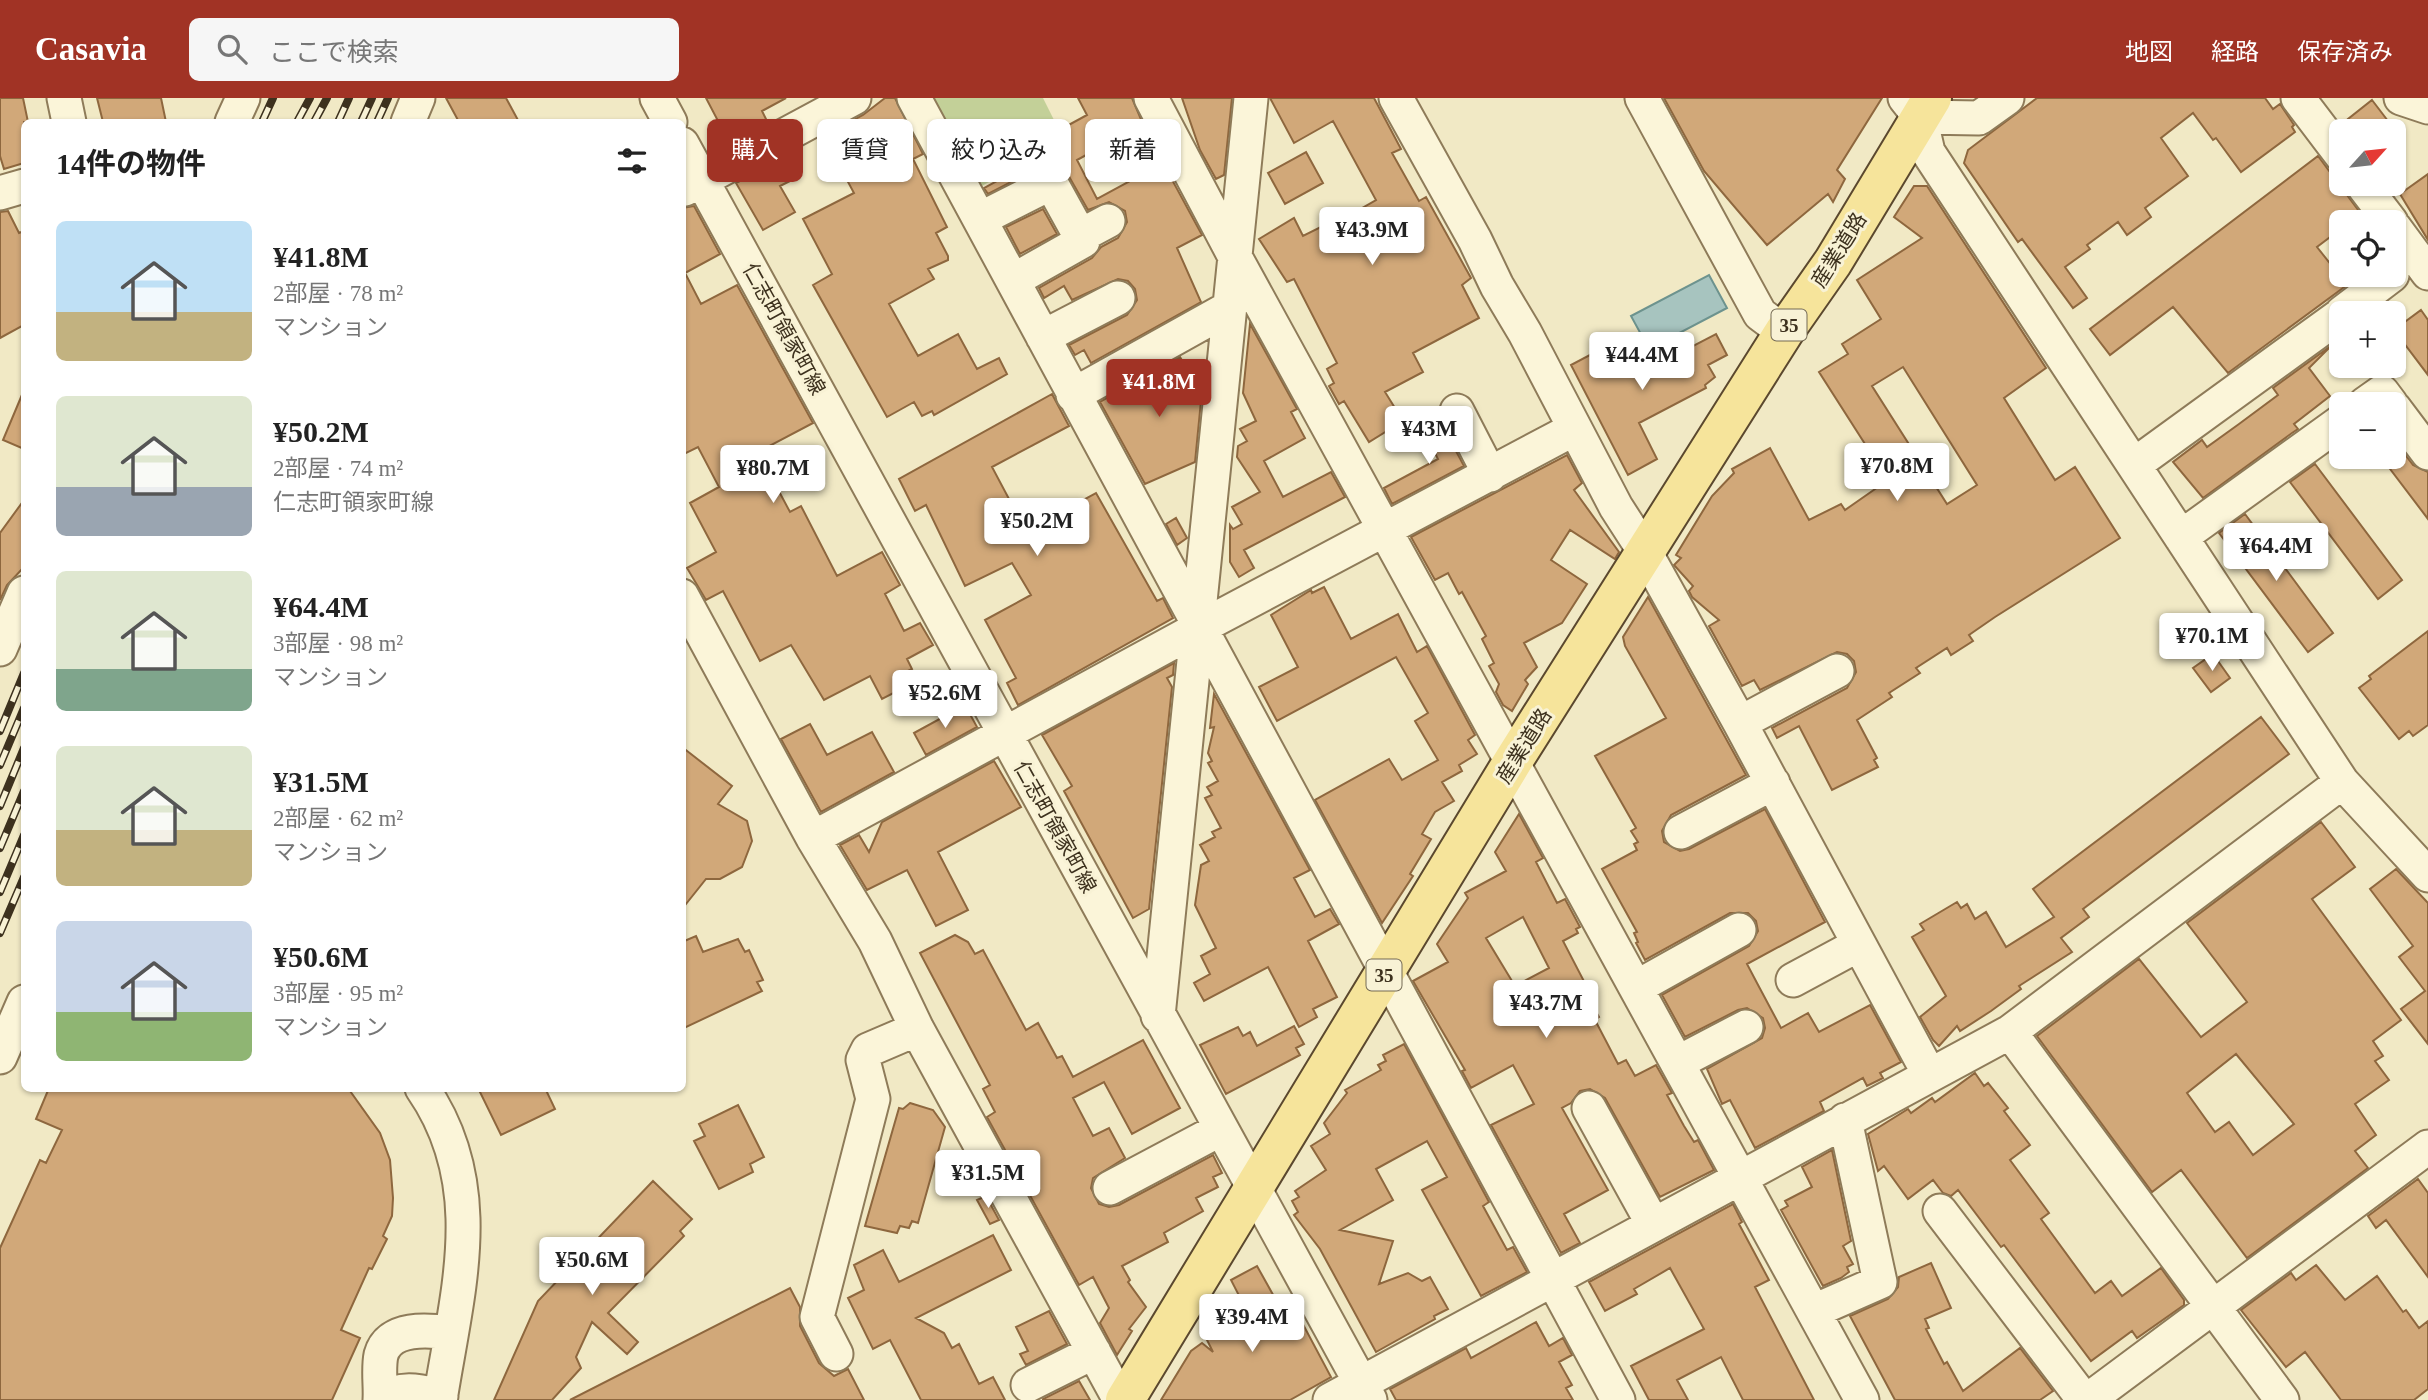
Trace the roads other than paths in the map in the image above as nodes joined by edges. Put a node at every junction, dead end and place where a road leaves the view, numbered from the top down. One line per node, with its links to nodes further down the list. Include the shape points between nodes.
1 (64, 98): 16 (street)
2 (243, 98): 17 (street)
3 (657, 98): 18 (street)
4 (669, 98): 19 (street)
5 (854, 98): 22 (street)
6 (914, 98): 27 (street)
7 (1152, 98): 28 (street)
8 (1251, 98): 28 (street)
9 (1396, 98): 40 (street)
10 (1642, 98): 35 (street, via 1760,314)
11 (2007, 98): 14 (street, via 1979,118)
12 (2298, 98): 20 (street)
13 (2401, 98): 15 (street)
14 (1919, 104): 35 (main road, 産業道路 / 35, via 1833,262); 43 (street, via 1928,152)
15 (2428, 107)
16 (68, 119)
17 (233, 119)
18 (671, 119)
19 (672, 119)
20 (2329, 139)
21 (686, 159): 22 (street, 仁志町領家町線)
22 (693, 185): 54 (street, 仁志町領家町線)
23 (21, 187): 24 (street)
24 (0, 193)
25 (2371, 196): 26 (street)
26 (2382, 210)
27 (980, 219): 30 (street); 30 (street, via 1051,183 1094,228 1083,241)
28 (1234, 255): 33 (street); 45 (street)
29 (2412, 265): 32 (street)
30 (1014, 280): 36 (street)
31 (1118, 298): 36 (street)
32 (2361, 301)
33 (1229, 308): 37 (street); 50 (street)
34 (2329, 324): 43 (street)
35 (1784, 332): 47 (main road, 産業道路 / 35)
36 (1043, 337): 37 (street)
37 (1073, 395): 50 (street)
38 (1457, 411): 44 (street)
39 (2406, 423): 42 (street)
40 (1574, 429): 44 (street); 47 (street)
41 (2329, 430): 46 (street)
42 (2428, 453)
43 (2134, 466): 46 (street)
44 (1490, 475): 45 (street)
45 (1386, 530): 50 (street); 55 (street)
46 (2181, 537): 56 (street)
47 (1646, 552): 53 (street); 55 (main road, 産業道路 / 35)
48 (21, 600): 51 (street)
49 (686, 603): 59 (street)
50 (1199, 628): 54 (street); 63 (street); 67 (street)
51 (0, 649)
52 (1837, 671): 53 (street)
53 (1740, 723): 57 (street)
54 (1005, 736): 59 (street); 67 (street, 仁志町領家町線)
55 (1513, 761): 63 (main road, 産業道路 / 35); 65 (street)
56 (2342, 782): 60 (street); 70 (street)
57 (1773, 783): 58 (street); 62 (street)
58 (1681, 832)
59 (813, 838): 69 (street, via 875,941)
60 (2428, 875)
61 (1739, 930): 65 (street)
62 (1858, 945): 64 (street); 73 (street)
63 (1385, 973): 80 (main road, 産業道路 / 35); 84 (street)
64 (1793, 980)
65 (1637, 987): 72 (street)
66 (21, 1009): 71 (street)
67 (1158, 1016): 77 (street, 仁志町領家町線)
68 (1746, 1027): 72 (street)
69 (916, 1029): 88 (street); 89 (street, via 868,1050 863,1060 873,1100 817,1317)
70 (2010, 1032): 73 (street); 85 (street)
71 (0, 1057)
72 (1679, 1062): 79 (street)
73 (1929, 1074): 76 (street)
74 (425, 1092): 87 (street, via 439,1113 460,1170 465,1241)
75 (1590, 1108): 83 (street)
76 (1845, 1120): 79 (street); 86 (street, via 1880,1282)
77 (1221, 1129): 80 (street, 仁志町領家町線); 81 (street)
78 (2428, 1147): 85 (street)
79 (1741, 1176): 83 (street); 86 (street)
80 (1254, 1187): 91 (street, 仁志町領家町線); 94 (main road, 産業道路 / 35)
81 (1110, 1188)
82 (1940, 1211): 98 (street)
83 (1653, 1224): 84 (street)
84 (1552, 1280): 91 (street); 96 (street)
85 (2214, 1308): 98 (street); 99 (street)
86 (1814, 1311): 97 (street)
87 (450, 1333): 92 (street); 93 (street, via 423,1329 387,1343 381,1355)
88 (1094, 1352): 90 (street); 94 (street)
89 (836, 1354)
90 (1028, 1385)
91 (1365, 1392): 95 (street)
92 (440, 1398): 93 (street, via 394,1391)
93 (381, 1400)
94 (1123, 1400)
95 (1330, 1400)
96 (1618, 1400)
97 (1862, 1400)
98 (2086, 1400)
99 (2282, 1400)

